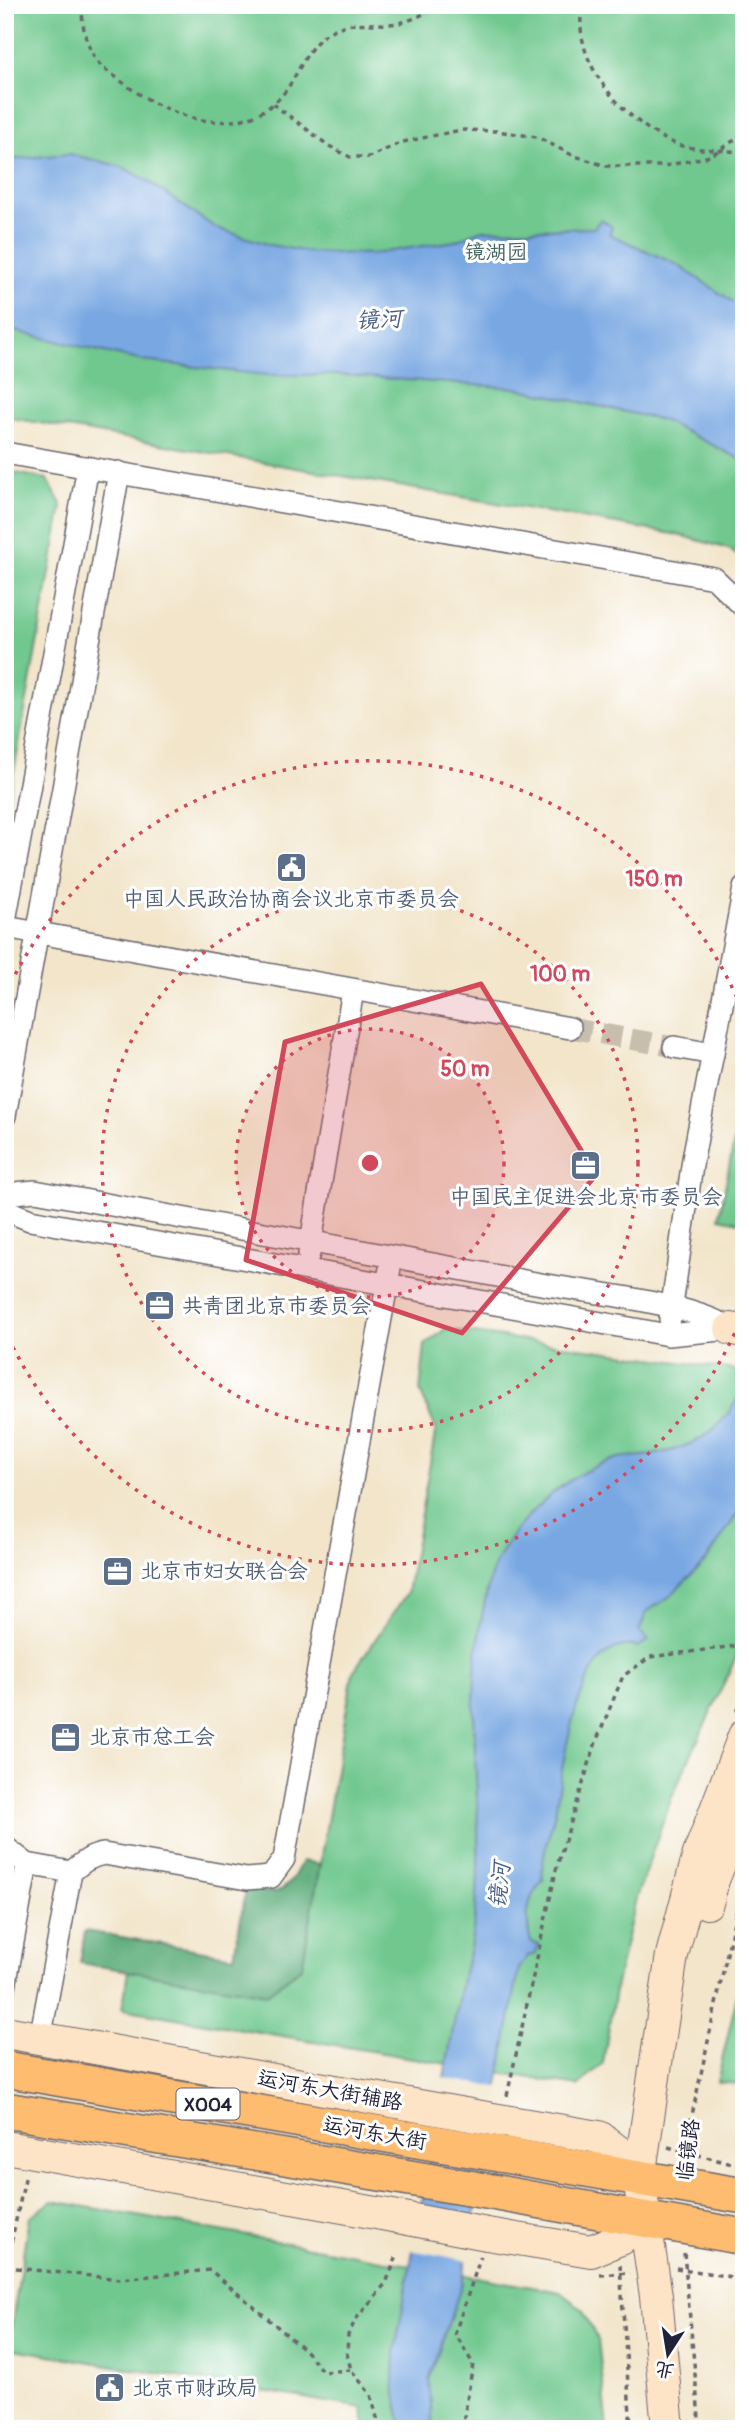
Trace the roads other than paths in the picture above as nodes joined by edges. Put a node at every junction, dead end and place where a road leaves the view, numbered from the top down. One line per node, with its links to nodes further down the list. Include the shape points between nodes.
1 (5, 453): 2 (street)
2 (88, 467): 3 (street); 6 (street)
3 (119, 472): 4 (street, via 714,578); 8 (street)
4 (744, 607)
5 (744, 888): 12 (street)
6 (5, 921)
7 (5, 928): 8 (street)
8 (37, 934): 9 (street); 13 (street)
9 (353, 990): 10 (street); 16 (street)
10 (570, 1028)
11 (674, 1047): 12 (street)
12 (713, 1054): 20 (street)
13 (5, 1116)
14 (5, 1194): 16 (street, via 35,1191)
15 (5, 1210): 18 (street, via 30,1220)
16 (311, 1242): 17 (street); 18 (street)
17 (392, 1256): 19 (street); 20 (street)
18 (306, 1270): 19 (street)
19 (387, 1284): 22 (street); 27 (street, via 279,1870 271,1877 247,1879 104,1854 93,1856)
20 (672, 1308): 21 (street, via 715,1318); 22 (street)
21 (737, 1330): 22 (street)
22 (668, 1335)
23 (744, 1736): 36 (street, 临镜路, via 699,1854 673,1955)
24 (744, 1803): 36 (street, 临镜路, via 713,1880 694,1955 677,2038)
25 (5, 1847): 26 (street)
26 (27, 1864): 27 (street); 28 (street); 29 (street)
27 (71, 1872): 31 (street)
28 (5, 1874)
29 (5, 1987)
30 (5, 2032): 31 (street, 运河东大街辅路)
31 (40, 2039): 34 (street, 运河东大街辅路, bridge, via 408,2104)
32 (5, 2069): 34 (main road, 运河东大街 / X004, bridge, via 411,2139)
33 (5, 2110): 38 (main road, 运河东大街 / X004, bridge)
34 (504, 2128): 36 (main road, 运河东大街 / X004)
35 (5, 2147): 38 (street, bridge, via 382,2214 485,2238 592,2251 620,2239)
36 (659, 2181): 37 (main road, 运河东大街 / X004); 38 (street, 临镜路)
37 (744, 2196)
38 (644, 2220): 39 (main road, 运河东大街 / X004); 40 (street, 临镜路)
39 (744, 2237)
40 (668, 2429)

